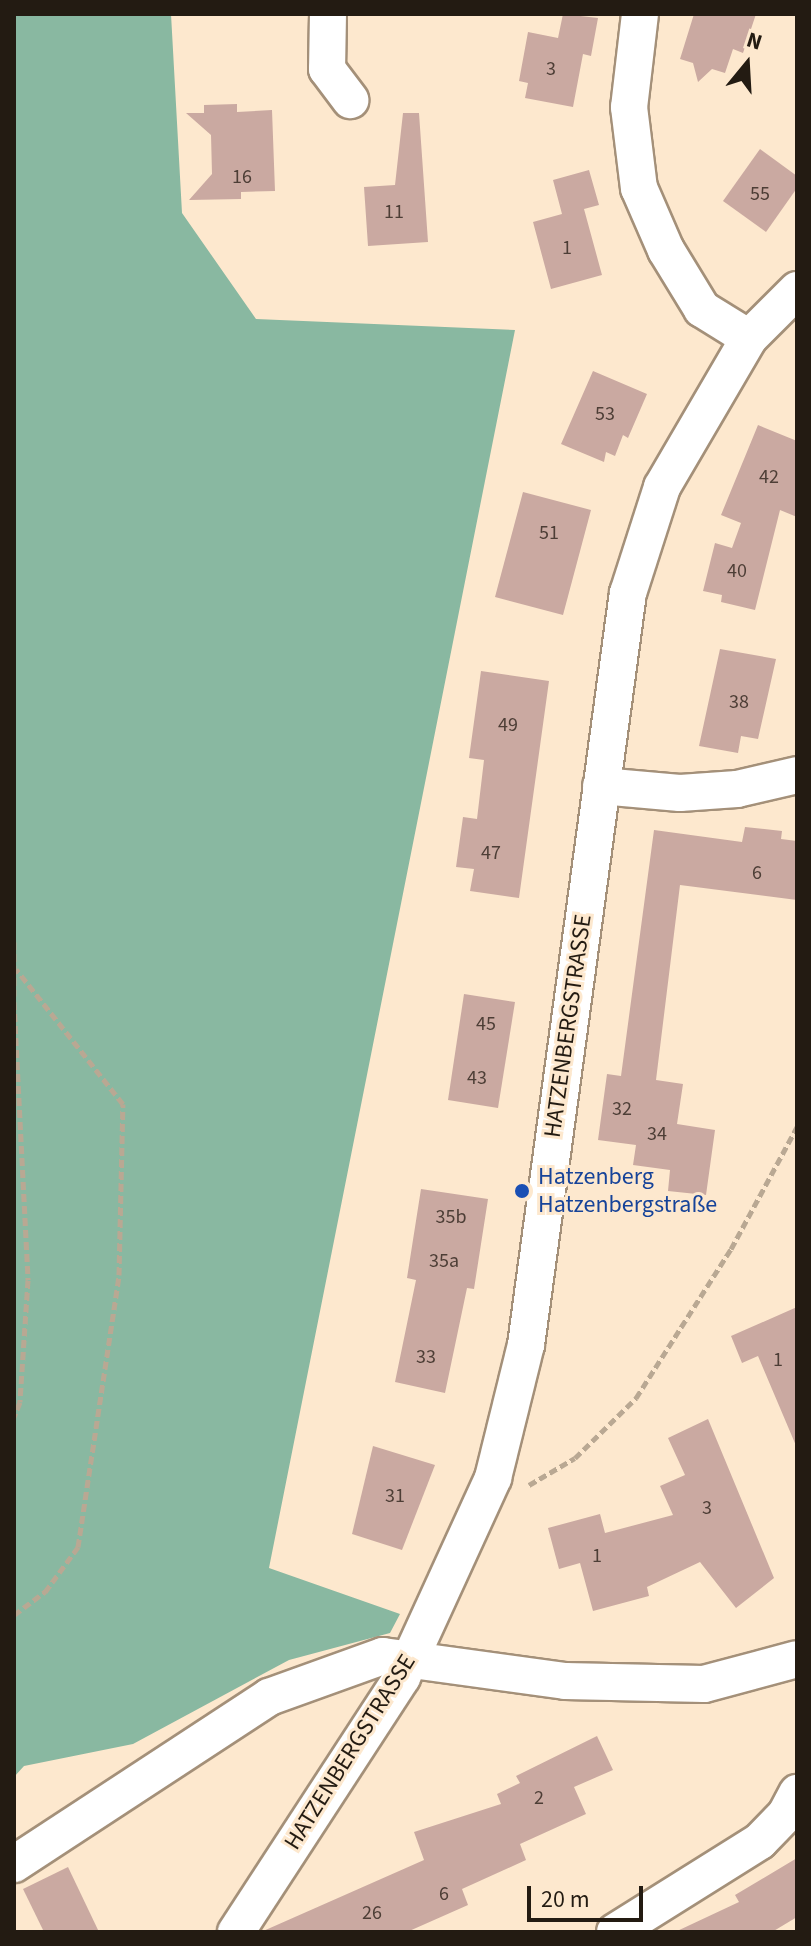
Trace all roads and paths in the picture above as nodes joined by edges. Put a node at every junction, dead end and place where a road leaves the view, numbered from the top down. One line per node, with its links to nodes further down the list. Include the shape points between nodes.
1 (328, 14): 3 (street, via 327,69)
2 (640, 14): 5 (street, via 629,107 639,188 666,250 702,309)
3 (350, 100)
4 (797, 290): 5 (street, HATZENBERGSTRASSE)
5 (749, 338): 7 (street, HATZENBERGSTRASSE, via 662,487 628,593)
6 (797, 775): 7 (street, via 737,789 680,793)
7 (601, 786): 16 (street, HATZENBERGSTRASSE, via 526,1345 493,1478)
8 (14, 942): 9 (path)
9 (16, 969): 10 (path); 15 (path, via 123,1104 119,1275 78,1547 45,1592)
10 (14, 996)
11 (14, 1002): 13 (path, via 28,1280 20,1402)
12 (797, 1127): 14 (path, via 731,1249 636,1398 575,1458)
13 (14, 1417)
14 (525, 1486)
15 (14, 1615)
16 (411, 1659): 17 (street, via 565,1681 704,1684); 19 (street, via 383,1656 269,1697); 20 (street, HATZENBERGSTRASSE)
17 (797, 1659)
18 (797, 1793): 21 (street, via 786,1814 760,1841)
19 (14, 1864)
20 (236, 1932)
21 (615, 1932)

